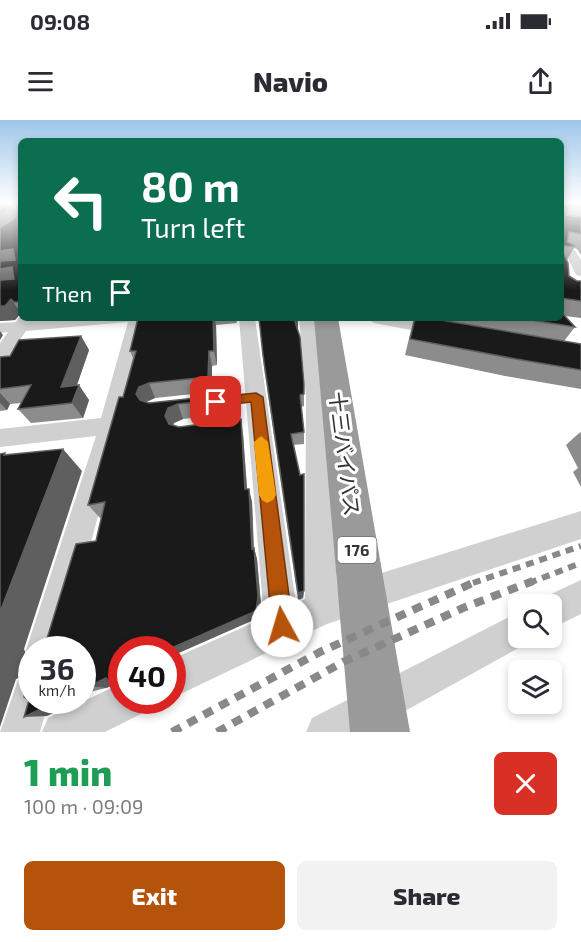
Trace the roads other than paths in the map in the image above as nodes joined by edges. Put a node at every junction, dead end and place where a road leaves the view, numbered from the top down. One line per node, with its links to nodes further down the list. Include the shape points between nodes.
1 (564, 252): 2 (street, via 571,253)
2 (581, 272)
3 (564, 284): 4 (highway)
4 (581, 287)
5 (49, 321): 12 (street)
6 (136, 321): 17 (street)
7 (247, 321): 23 (street, via 247,410)
8 (308, 321): 16 (street)
9 (326, 321): 16 (highway, 十三バイパス / 176)
10 (338, 321): 16 (street)
11 (390, 321): 14 (street)
12 (24, 322): 13 (street); 15 (street)
13 (0, 328)
14 (460, 334)
15 (0, 356)
16 (331, 373): 22 (street); 32 (highway, 十三バイパス / 176)
17 (110, 426): 18 (street); 25 (street)
18 (0, 438)
19 (581, 525): 22 (street)
20 (581, 596): 21 (street)
21 (562, 606)
22 (322, 609): 23 (street)
23 (282, 626): 26 (street)
24 (508, 635): 31 (street)
25 (48, 636)
26 (186, 672)
27 (108, 709): 30 (street)
28 (26, 714): 29 (street)
29 (20, 732)
30 (62, 732)
31 (326, 732)
32 (380, 732)

